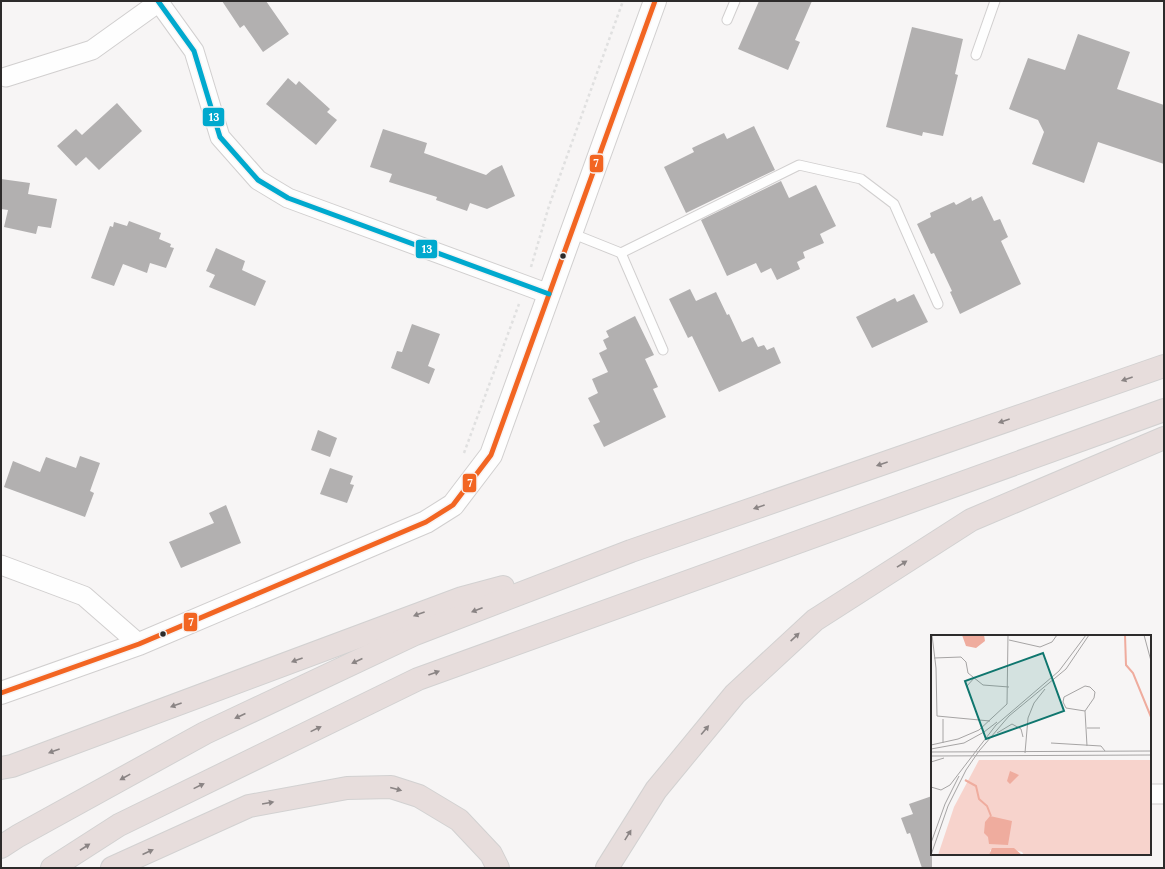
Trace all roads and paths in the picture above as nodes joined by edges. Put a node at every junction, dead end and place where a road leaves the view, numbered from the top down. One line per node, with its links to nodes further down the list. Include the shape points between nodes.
1 (159, 1): 8 (street, via 92,50); 11 (street, via 194,51 220,137 258,180 288,198)
2 (623, 1): 11 (path, via 549,206)
3 (655, 1): 9 (street)
4 (735, 1): 6 (lane)
5 (995, 1): 7 (lane)
6 (728, 20)
7 (976, 55)
8 (6, 77)
9 (571, 233): 10 (lane); 12 (street)
10 (621, 253): 13 (lane, via 799,165 861,179 894,204); 14 (lane)
11 (525, 285): 12 (street); 18 (path)
12 (549, 294): 21 (street, via 490,455 453,505 426,522)
13 (938, 304)
14 (663, 350)
15 (1164, 366): 19 (highway, one-way to 19)
16 (1164, 410): 27 (highway, one-way to 16, via 119,825 418,679)
17 (1164, 438): 30 (highway, one-way to 17, via 656,790 735,694 815,620 971,520)
18 (462, 460)
19 (631, 551): 23 (highway, one-way to 23, via 462,598 19,764); 26 (highway, one-way to 26, via 415,634 212,730)
20 (1, 565): 21 (street, via 84,596)
21 (139, 644): 22 (street)
22 (1, 692)
23 (1, 768)
24 (1151, 794): 25 (street)
25 (1164, 794)
26 (1, 847)
27 (52, 868)
28 (112, 868): 29 (highway, one-way to 29, via 248,806 347,788 391,787 419,796 459,820 491,854)
29 (498, 868)
30 (607, 868)

